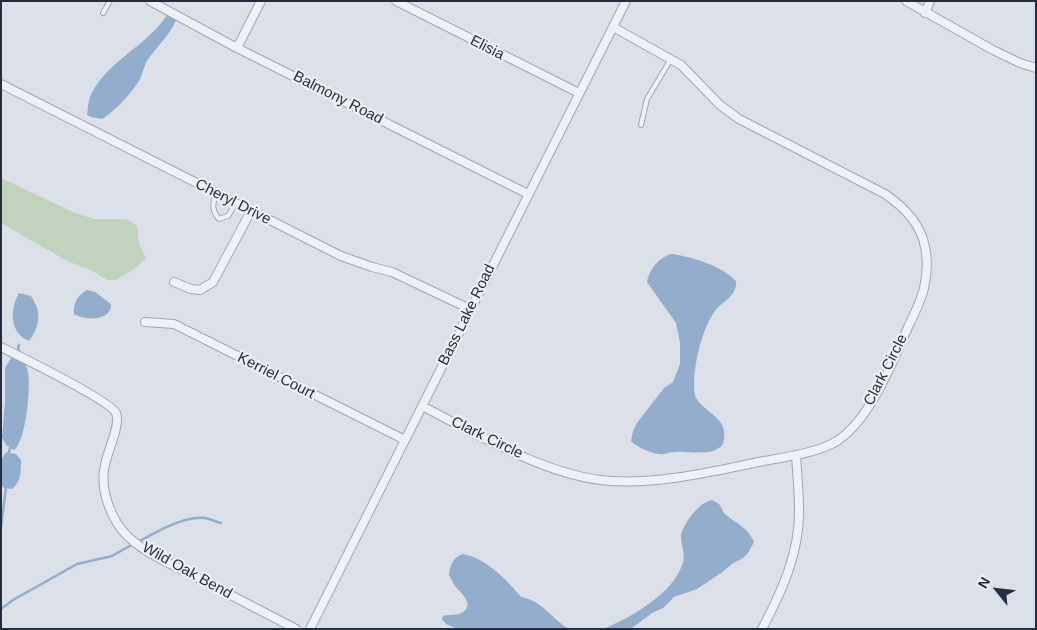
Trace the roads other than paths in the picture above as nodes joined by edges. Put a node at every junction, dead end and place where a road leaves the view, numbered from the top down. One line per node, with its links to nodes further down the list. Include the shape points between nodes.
1 (110, 1): 8 (lane)
2 (150, 1): 11 (street, Balmony Road)
3 (261, 1): 11 (street)
4 (396, 1): 15 (street, Elisia)
5 (626, 1): 10 (street, Bass Lake Road)
6 (906, 1): 9 (street)
7 (930, 1): 9 (street)
8 (104, 13)
9 (925, 13): 13 (street, via 1020,63)
10 (613, 27): 12 (street, Clark Circle); 15 (street, Bass Lake Road)
11 (238, 48): 18 (street, Balmony Road)
12 (671, 59): 16 (lane, via 647,99); 27 (street, Clark Circle, via 739,119 886,194 916,222 925,246 927,270 924,290 880,386 865,411 849,432 836,442)
13 (1036, 68)
14 (1, 84): 17 (street, Cheryl Drive)
15 (579, 93): 18 (street, Bass Lake Road)
16 (641, 124)
17 (217, 193): 19 (street, Cheryl Drive); 19 (lane, via 213,202 214,213 219,219 228,216)
18 (528, 194): 22 (street, Bass Lake Road)
19 (236, 203): 20 (street, Cheryl Drive)
20 (251, 211): 21 (street, via 213,282 200,290); 22 (street, Cheryl Drive, via 341,256 392,272)
21 (174, 282)
22 (470, 308): 25 (street, Bass Lake Road)
23 (145, 322): 26 (street, Kerriel Court, via 174,324)
24 (1, 347): 28 (street, Wild Oak Bend, via 91,394 116,413 104,465 104,488 118,525 133,540 158,558)
25 (422, 406): 26 (street, Bass Lake Road); 27 (street, Clark Circle, via 534,461 561,472 601,480 645,481 684,476)
26 (405, 440): 29 (street, Bass Lake Road)
27 (796, 455): 30 (street, via 800,510 796,543 786,579)
28 (296, 629)
29 (310, 629)
30 (762, 629)

